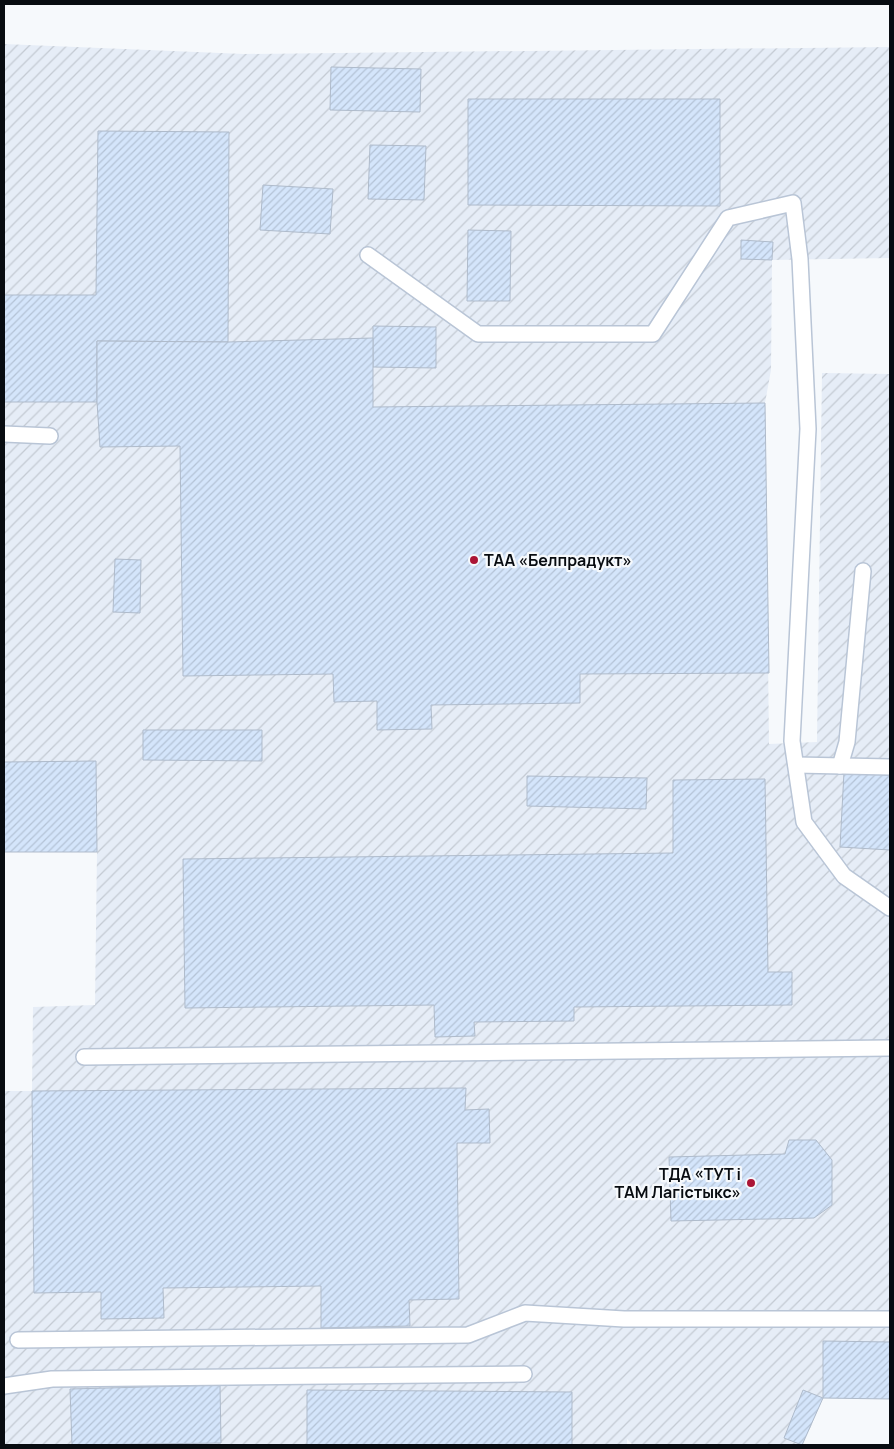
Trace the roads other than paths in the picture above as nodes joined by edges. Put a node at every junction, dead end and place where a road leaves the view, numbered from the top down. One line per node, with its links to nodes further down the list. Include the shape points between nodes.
1 (368, 255): 5 (lane, via 478,334 653,334 728,218 794,203 808,429 792,741)
2 (4, 434): 3 (lane)
3 (50, 436)
4 (864, 571): 6 (lane, via 847,742)
5 (796, 765): 6 (lane); 8 (lane, via 804,822 844,876)
6 (840, 766): 7 (lane)
7 (890, 767)
8 (890, 908)
9 (890, 1048): 10 (lane)
10 (84, 1057)
11 (890, 1319): 12 (lane, via 624,1320 525,1313 468,1335)
12 (18, 1340)
13 (524, 1374): 14 (lane, via 52,1379)
14 (4, 1386)

